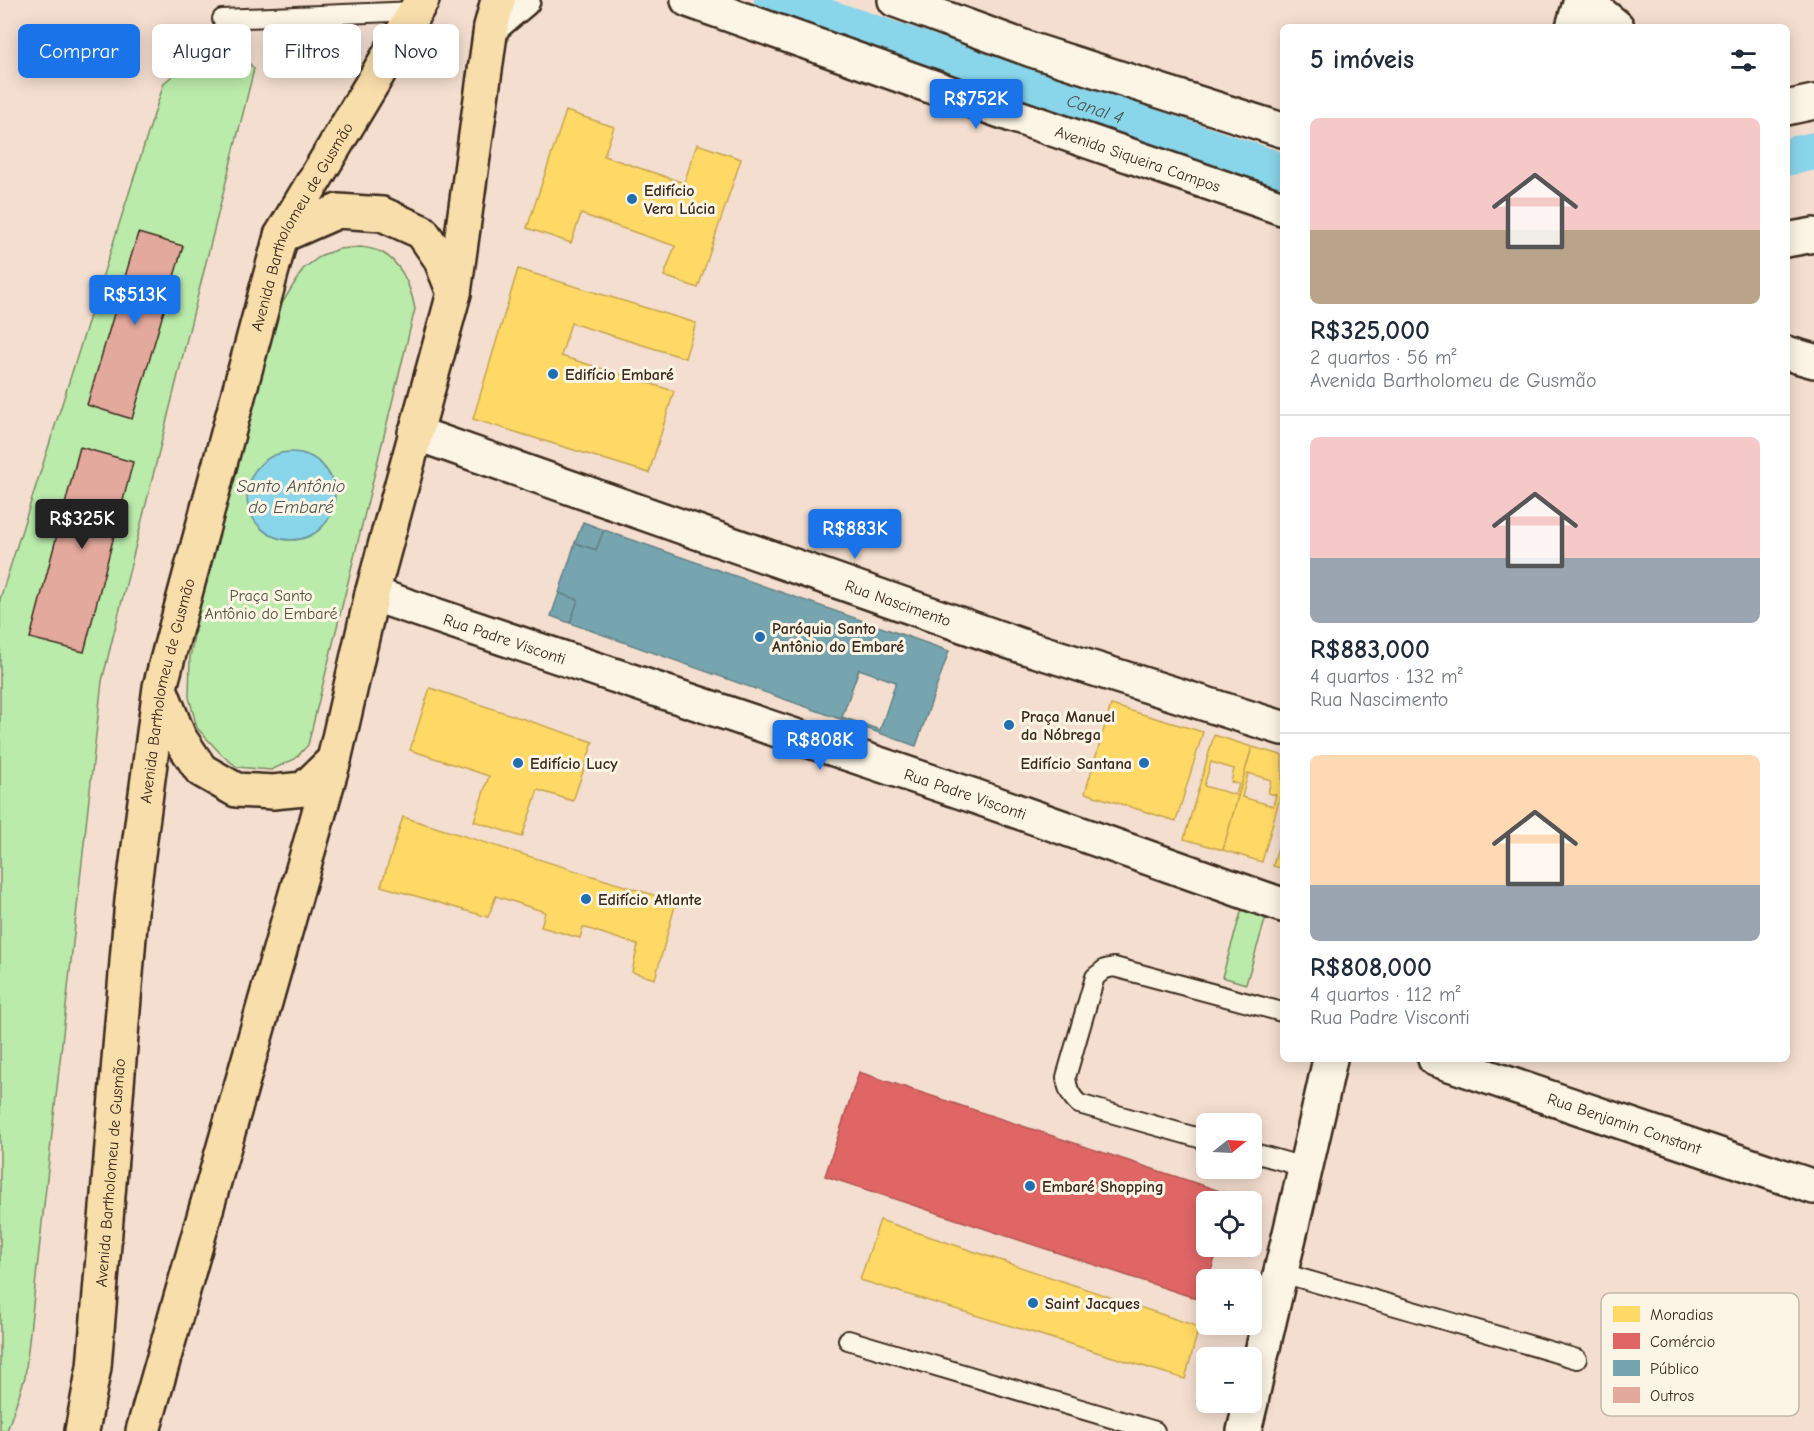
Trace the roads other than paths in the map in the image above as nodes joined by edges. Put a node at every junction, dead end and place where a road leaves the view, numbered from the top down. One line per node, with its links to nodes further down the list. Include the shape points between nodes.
1 (523, 0): 6 (street)
2 (688, 0): 14 (street, Avenida Siqueira Campos)
3 (895, 0): 13 (street, via 1032,50)
4 (1582, 0): 8 (street); 9 (street)
5 (419, 6): 7 (lane); 16 (main road, Avenida Bartholomeu de Gusmão)
6 (494, 14): 18 (main road)
7 (222, 19)
8 (1574, 24)
9 (1613, 24)
10 (1790, 99): 11 (street)
11 (1814, 101): 12 (street)
12 (1790, 107)
13 (1280, 129)
14 (1280, 207)
15 (1814, 235): 17 (street)
16 (281, 236): 18 (main road, via 338,211 382,213 422,232 440,258); 23 (main road, Avenida Bartholomeu de Gusmão)
17 (1790, 239)
18 (454, 293): 21 (main road)
19 (1790, 354): 20 (street)
20 (1814, 361)
21 (414, 433): 22 (main road); 24 (street, Rua Nascimento, via 1022,646)
22 (372, 594): 25 (main road); 26 (street, Rua Padre Visconti, via 963,792)
23 (160, 687): 25 (main road, via 179,737 201,770 236,790 304,789); 39 (main road, Avenida Bartholomeu de Gusmão, via 132,900 94,1367)
24 (1280, 727)
25 (334, 760): 40 (main road)
26 (1280, 904)
27 (1280, 1011): 30 (lane, via 1114,967 1095,976 1066,1077 1067,1089 1079,1104)
28 (1329, 1062): 32 (street)
29 (1444, 1062): 33 (street, Rua Benjamin Constant)
30 (1196, 1137)
31 (1262, 1155): 32 (lane)
32 (1307, 1168): 34 (street)
33 (1814, 1187)
34 (1280, 1272): 36 (street); 37 (lane)
35 (848, 1340): 41 (lane)
36 (1262, 1353)
37 (1577, 1359)
38 (1248, 1413): 42 (street)
39 (82, 1431)
40 (143, 1431)
41 (1155, 1431)
42 (1244, 1431)

